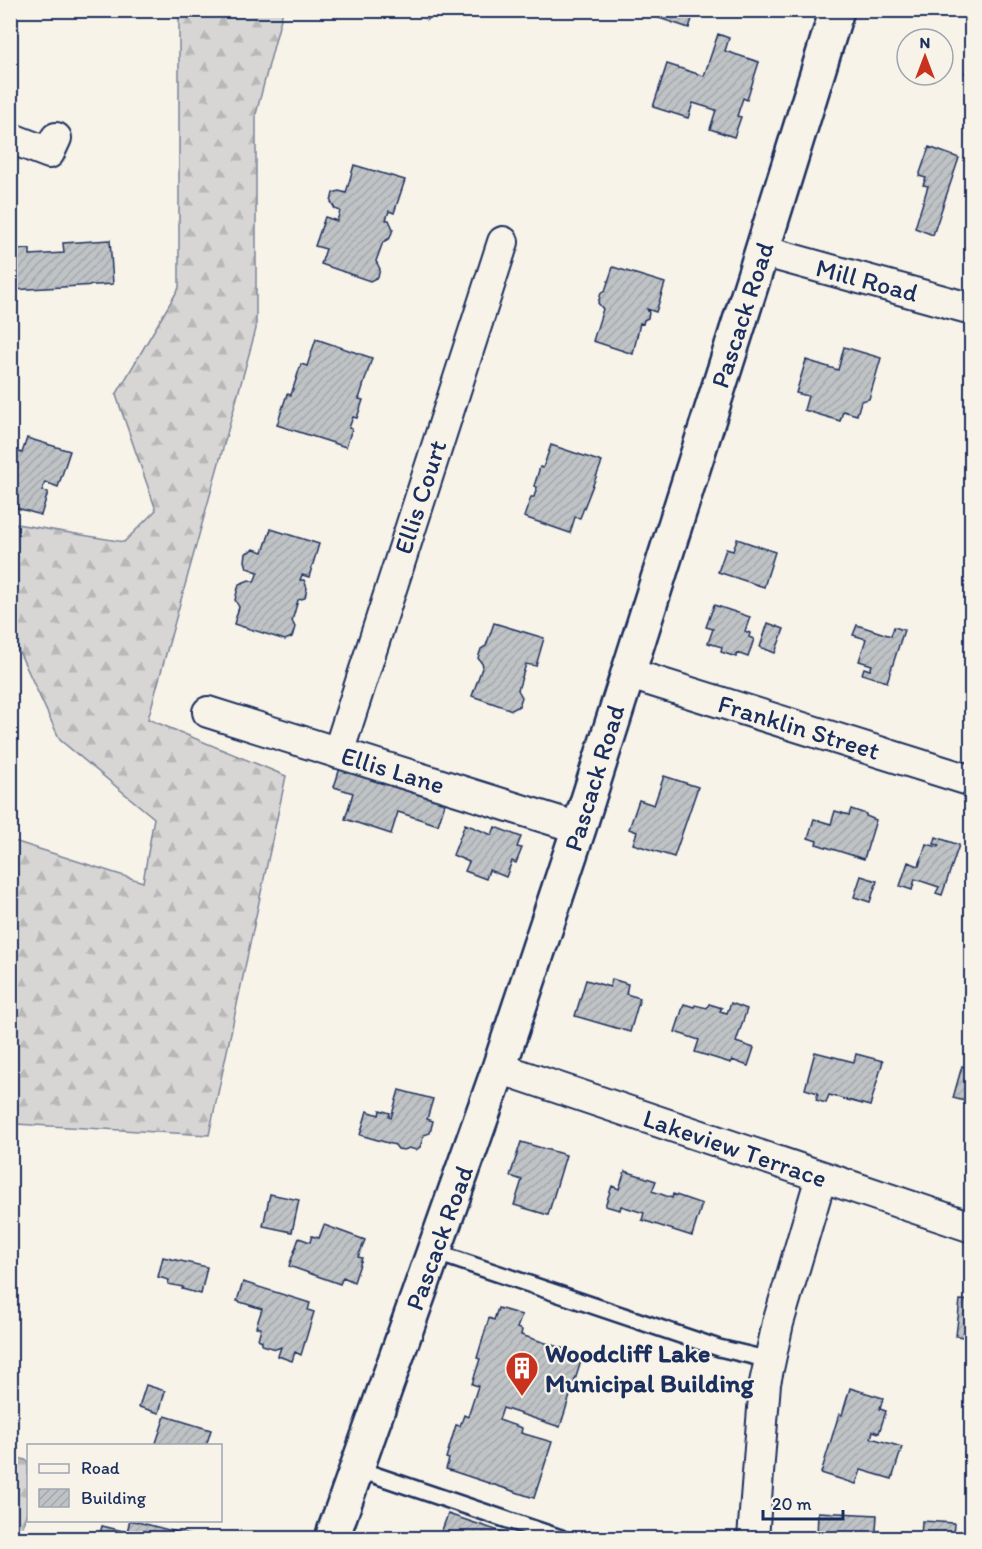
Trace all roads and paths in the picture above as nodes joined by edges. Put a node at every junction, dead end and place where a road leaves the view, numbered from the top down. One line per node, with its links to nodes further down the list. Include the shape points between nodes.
1 (837, 10): 5 (street, Pascack Road)
2 (10, 138): 3 (street, via 49,153)
3 (56, 138)
4 (503, 242): 9 (street, Ellis Court)
5 (762, 251): 6 (street, Mill Road); 7 (street, Pascack Road)
6 (972, 309)
7 (627, 673): 10 (street, Franklin Street); 11 (street, Pascack Road)
8 (208, 712): 9 (street, Ellis Lane)
9 (338, 753): 11 (street, Ellis Lane)
10 (972, 781)
11 (579, 828): 12 (street, Pascack Road)
12 (499, 1068): 13 (street, Lakeview Terrace); 15 (street, Pascack Road)
13 (821, 1177): 14 (street, Lakeview Terrace); 16 (street)
14 (972, 1227)
15 (434, 1252): 16 (lane, via 719,1348); 17 (street, Pascack Road)
16 (770, 1360): 20 (street)
17 (357, 1469): 18 (street, Pascack Road); 19 (lane)
18 (332, 1539)
19 (561, 1539)
20 (753, 1539)

